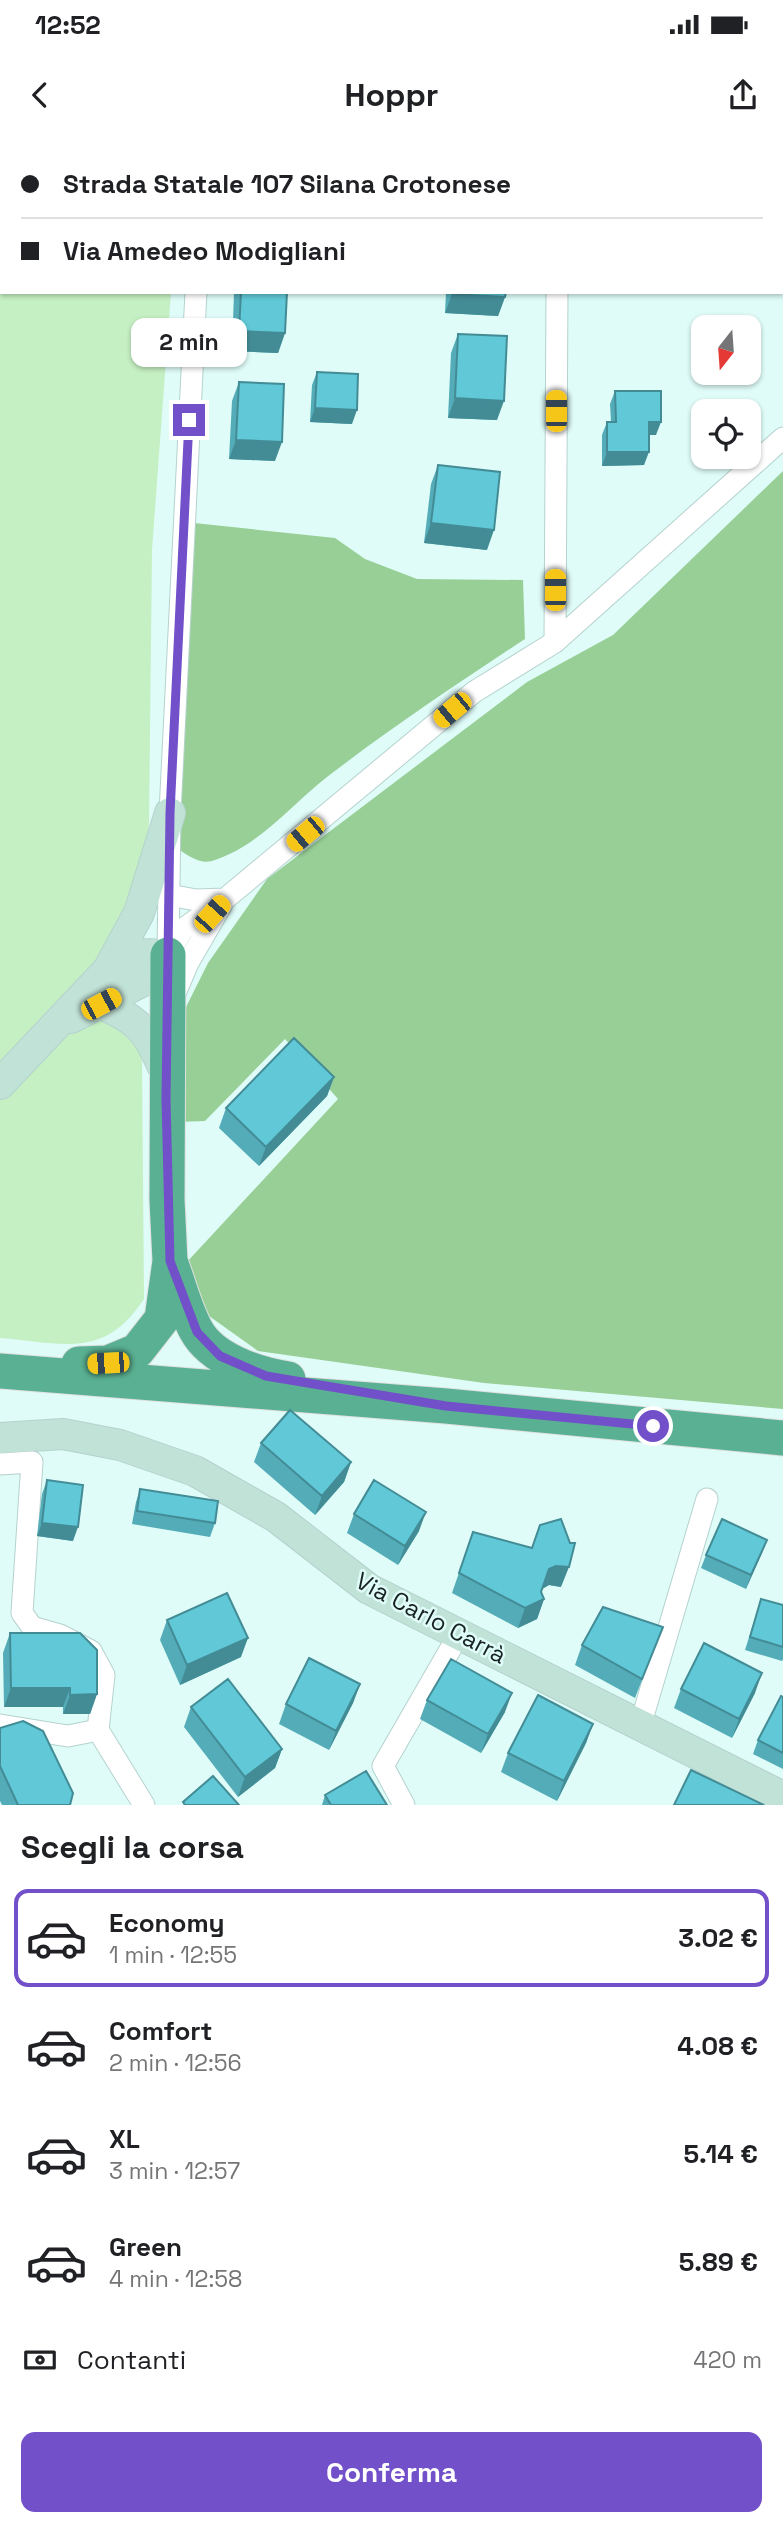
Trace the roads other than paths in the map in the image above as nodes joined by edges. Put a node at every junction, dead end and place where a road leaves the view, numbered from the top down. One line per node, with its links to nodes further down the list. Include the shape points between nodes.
1 (196, 294): 5 (street)
2 (557, 294): 4 (street)
3 (783, 438): 4 (street)
4 (555, 642): 7 (street, via 474,692)
5 (170, 813): 6 (street); 9 (main road, via 139,913)
6 (169, 895): 7 (street); 8 (street)
7 (225, 899): 8 (street); 11 (street, via 188,963)
8 (168, 955): 9 (main road, via 142,954); 10 (main road, via 145,980); 11 (highway)
9 (108, 970): 12 (main road)
10 (101, 1004): 12 (main road); 13 (main road, via 127,1014 150,1035)
11 (167, 1012): 13 (highway)
12 (55, 1026): 14 (main road)
13 (166, 1074): 15 (highway)
14 (0, 1084)
15 (170, 1261): 16 (highway, via 162,1319 137,1351 108,1363); 17 (highway, via 197,1332 220,1356 266,1376)
16 (0, 1370): 17 (highway)
17 (446, 1406): 18 (highway)
18 (783, 1438)
19 (20, 1445): 20 (street); 22 (main road, Via Carlo Carrà, via 63,1434 131,1448 195,1471 276,1517 369,1589); 25 (street, via 22,1613 32,1627 91,1651 104,1675)
20 (0, 1464)
21 (707, 1499): 24 (street)
22 (458, 1636): 24 (main road, Via Carlo Carrà); 28 (street, via 383,1766)
23 (0, 1725): 25 (street, via 68,1736)
24 (640, 1727): 26 (main road, Via Carlo Carrà)
25 (98, 1730): 27 (street)
26 (783, 1797)
27 (144, 1805)
28 (404, 1805)

